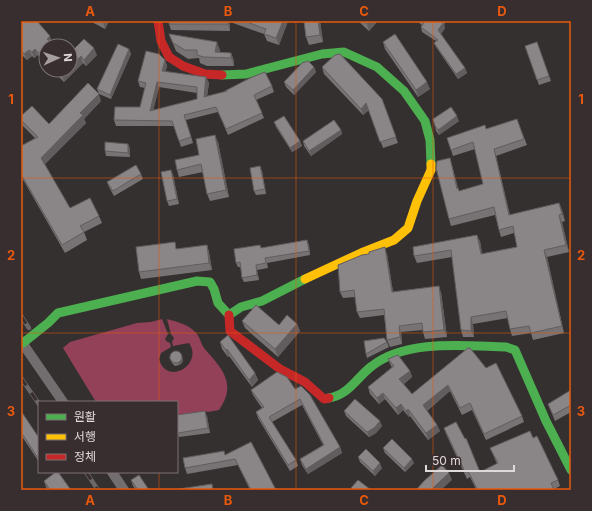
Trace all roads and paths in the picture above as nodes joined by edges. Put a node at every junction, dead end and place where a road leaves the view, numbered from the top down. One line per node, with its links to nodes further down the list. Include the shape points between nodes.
1 (158, 21): 2 (street, via 161,41 169,57 183,66 205,74 246,74 322,54 344,52 376,67 404,91 425,121 430,140 431,170 408,228 394,240 262,300 241,307)
2 (229, 315): 3 (street, via 218,303 210,282 197,282 58,313); 5 (street, via 230,331 280,369 305,382 324,398 336,396 349,389 372,366 392,355 444,345 506,346 515,350 546,422)
3 (22, 342): 4 (street)
4 (63, 401)
5 (571, 470)
6 (113, 473): 7 (street)
7 (124, 490)

